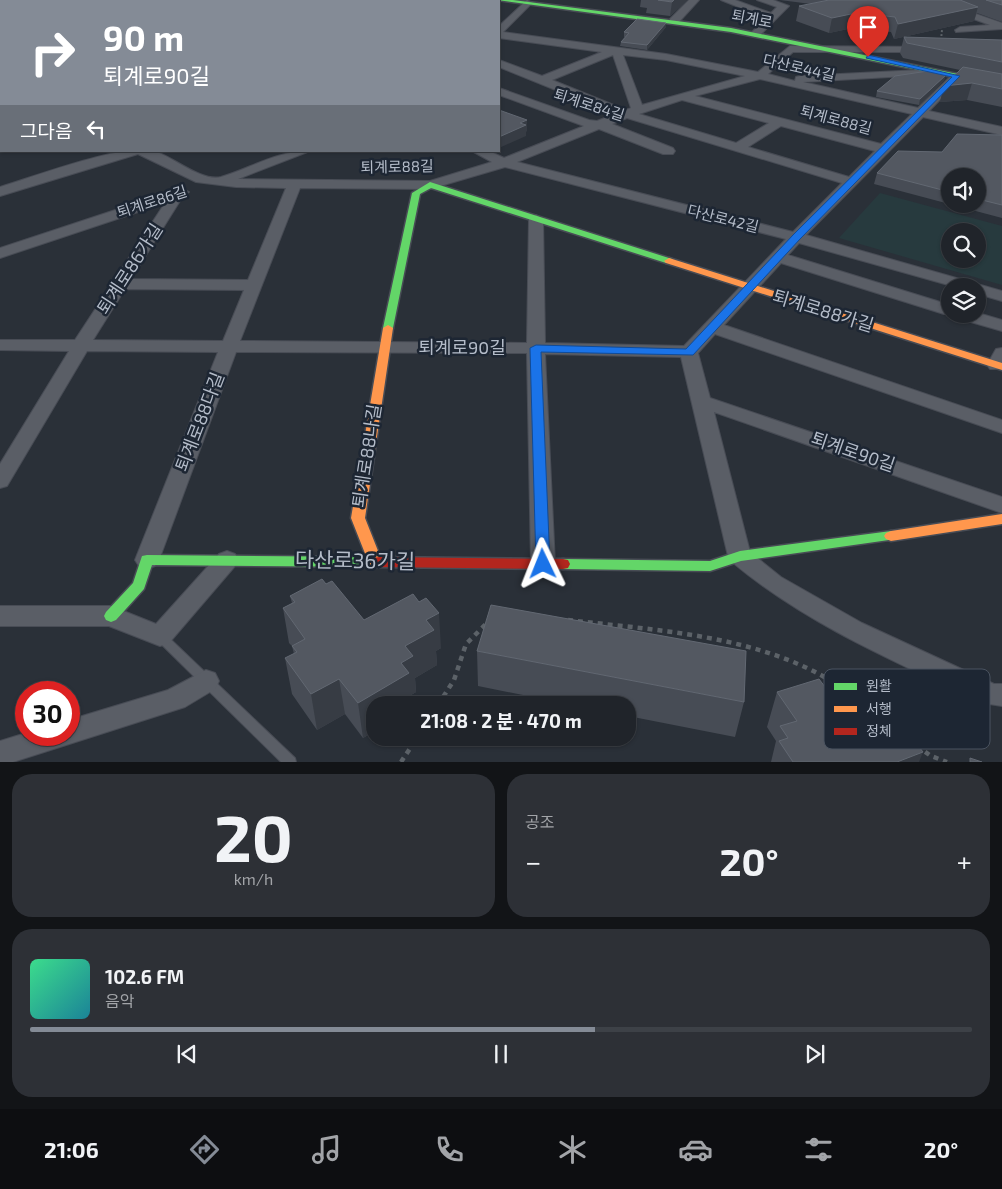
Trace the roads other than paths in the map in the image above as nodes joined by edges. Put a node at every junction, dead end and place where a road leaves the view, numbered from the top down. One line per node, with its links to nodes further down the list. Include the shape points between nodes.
1 (500, 0): 6 (street, 퇴계로)
2 (694, 0): 10 (street)
3 (726, 0): 9 (street)
4 (762, 0): 9 (street, via 784,6)
5 (927, 0): 8 (street)
6 (528, 2): 10 (street, 퇴계로); 13 (street)
7 (955, 3): 8 (lane)
8 (942, 6): 11 (street)
9 (773, 17): 15 (street)
10 (674, 21): 15 (street, 퇴계로)
11 (1002, 27): 12 (street)
12 (960, 30): 16 (street)
13 (500, 32)
14 (500, 33): 19 (street, 다산로44길)
15 (755, 34): 18 (street, 퇴계로)
16 (969, 42)
17 (941, 45): 18 (street, 퇴계로)
18 (824, 48): 21 (street, 퇴계로); 22 (street, 퇴계로88길, via 790,49)
19 (616, 50): 22 (street, 다산로44길); 24 (street); 29 (street)
20 (500, 63): 24 (street)
21 (934, 71): 23 (street, 퇴계로); 25 (street, 퇴계로, via 896,76)
22 (760, 76): 25 (street, 다산로44길); 28 (street, 퇴계로88길)
23 (957, 76): 26 (street, 퇴계로); 30 (street)
24 (542, 80): 29 (street)
25 (778, 80): 30 (street, 다산로44길)
26 (1002, 85)
27 (500, 91): 32 (street, 퇴계로84길)
28 (681, 96): 29 (street, 퇴계로88길); 31 (street, 퇴계로88길)
29 (632, 112): 32 (street, 퇴계로88길); 34 (street)
30 (921, 113): 33 (street, 다산로44길); 35 (street)
31 (779, 122): 34 (street, 퇴계로88길); 35 (street, 퇴계로88길)
32 (599, 125): 36 (street, 퇴계로84길); 41 (street, 퇴계로88길)
33 (1002, 130)
34 (738, 148): 43 (street)
35 (884, 149): 43 (street)
36 (668, 151)
37 (131, 152): 46 (street)
38 (145, 152): 42 (street, via 196,178)
39 (301, 152): 42 (street, 퇴계로86길)
40 (480, 152): 41 (street, 다산로42길)
41 (504, 163): 45 (street, 퇴계로88길); 49 (street, 다산로42길)
42 (217, 181): 44 (street, 퇴계로88길); 47 (street, 퇴계로86길)
43 (852, 182): 49 (street)
44 (295, 184): 45 (street, 퇴계로88길); 54 (street, 퇴계로88다길)
45 (430, 185): 48 (street, 퇴계로88가길); 65 (street, 퇴계로88나길, via 416,193)
46 (0, 192)
47 (178, 193): 50 (street, 퇴계로86길); 53 (street, 퇴계로86가길)
48 (536, 220): 55 (street, 퇴계로88가길); 66 (street)
49 (796, 237): 51 (street); 52 (street, 다산로42길)
50 (0, 253)
51 (778, 257): 55 (street); 58 (street)
52 (941, 278)
53 (120, 284): 54 (street); 63 (street, 퇴계로86가길)
54 (254, 285): 64 (street, 퇴계로88다길)
55 (751, 288): 60 (street); 68 (street, 퇴계로88가길)
56 (986, 291): 57 (street)
57 (1002, 296)
58 (941, 307)
59 (986, 321): 61 (street)
60 (712, 326): 67 (street); 70 (street)
61 (1002, 326)
62 (0, 345): 63 (street)
63 (81, 345): 64 (street); 71 (street, 퇴계로86가길)
64 (229, 346): 65 (street); 75 (street, 퇴계로88다길)
65 (384, 348): 66 (street, 퇴계로90길); 77 (street, 퇴계로88나길, via 358,518)
66 (536, 348): 67 (street, 퇴계로90길); 78 (street)
67 (689, 352): 69 (street)
68 (1000, 361)
69 (702, 402): 72 (street, 퇴계로90길); 74 (street)
70 (1002, 426)
71 (0, 481)
72 (1002, 504)
73 (1002, 519): 74 (street)
74 (740, 556): 78 (street, 다산로36가길, via 710,566); 82 (street, via 773,583 853,630)
75 (147, 560): 76 (street, 다산로36가길); 80 (street, via 139,585)
76 (227, 560): 77 (street, 다산로36가길); 81 (street)
77 (375, 561): 78 (street, 다산로36가길)
78 (543, 564)
79 (0, 616): 80 (street)
80 (111, 616): 81 (street)
81 (160, 636): 83 (lane)
82 (936, 669)
83 (206, 681): 84 (street, via 176,699); 87 (lane)
84 (80, 729)
85 (25, 746): 86 (street)
86 (0, 754)
87 (290, 762)

